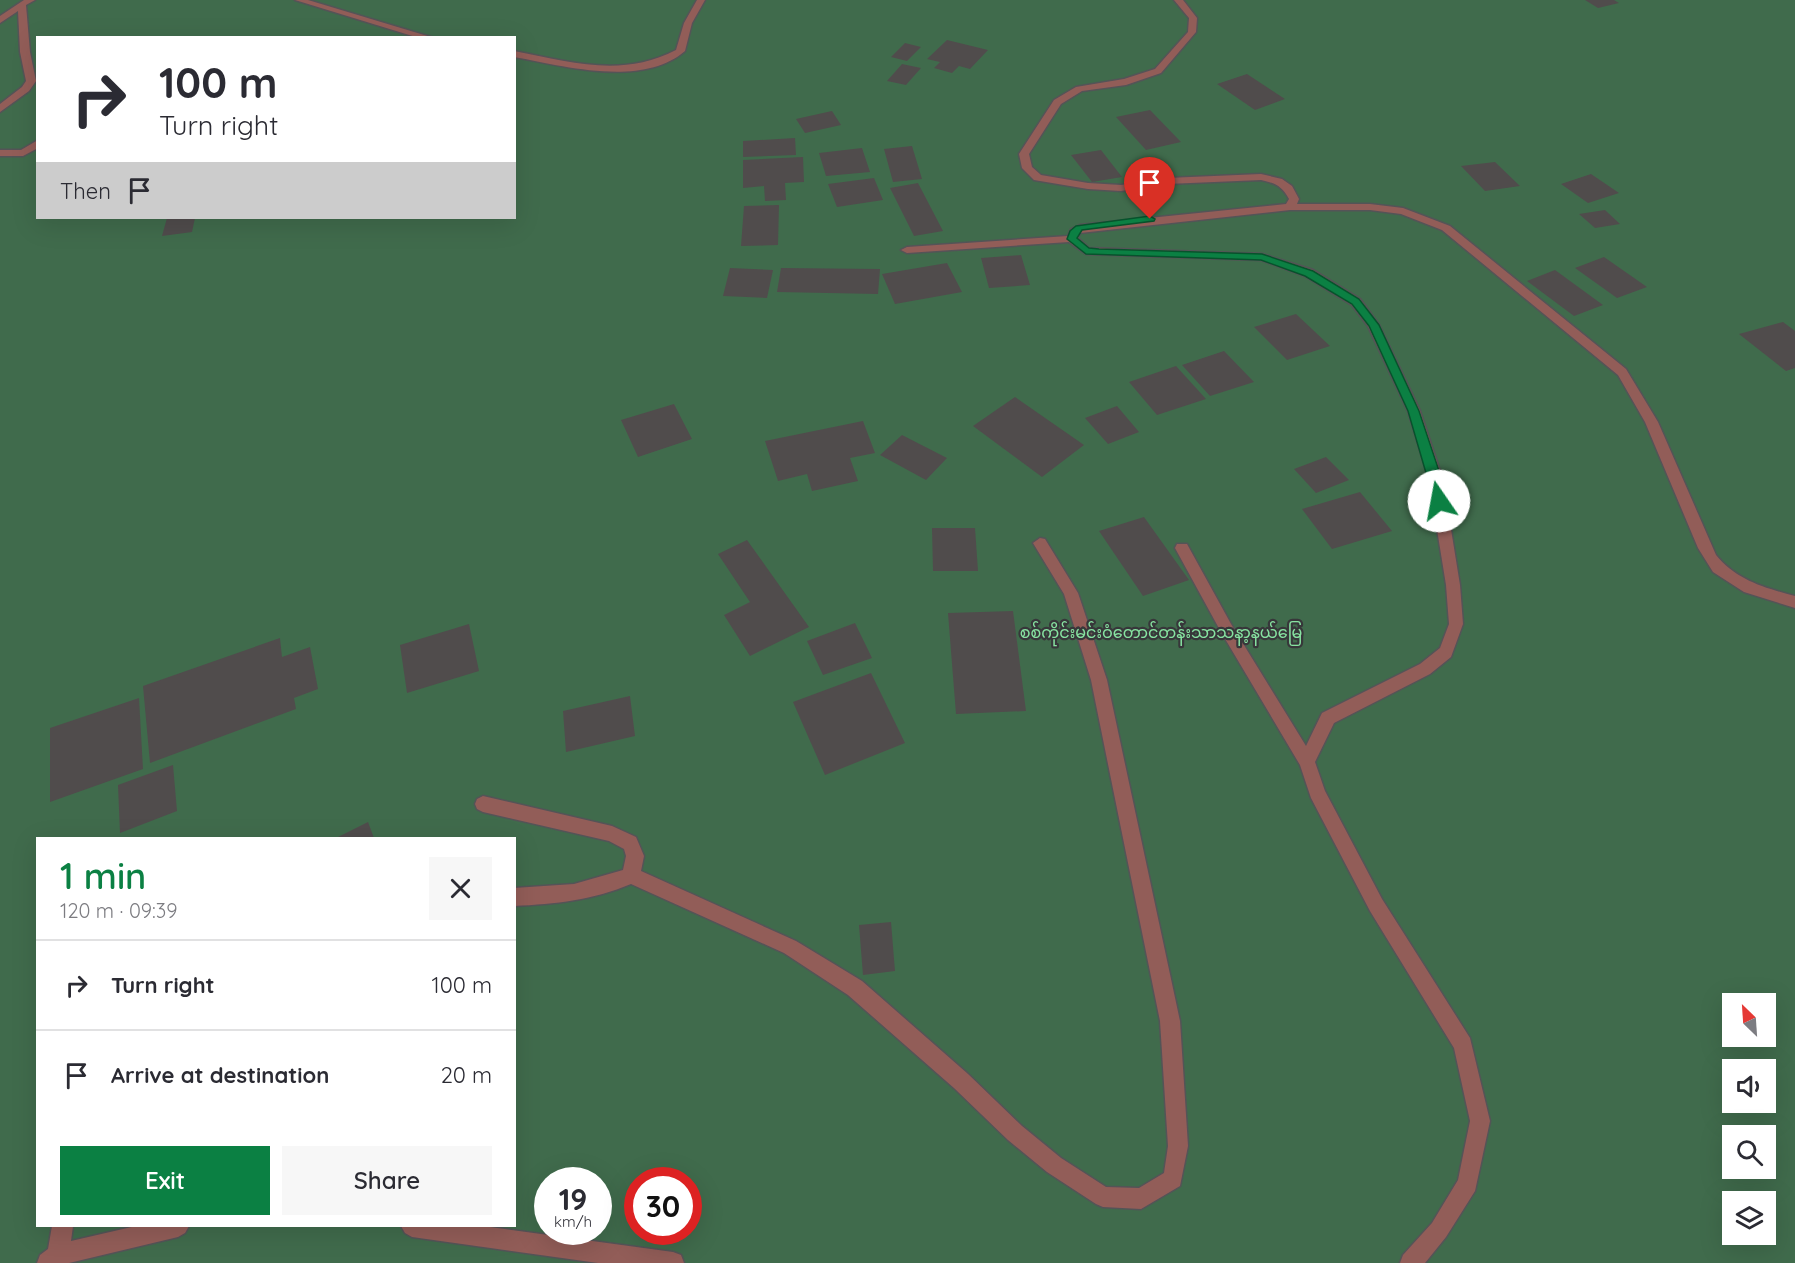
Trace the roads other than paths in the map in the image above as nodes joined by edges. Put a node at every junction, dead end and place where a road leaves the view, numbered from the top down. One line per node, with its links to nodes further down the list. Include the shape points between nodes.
1 (306, 0): 6 (street)
2 (701, 0): 7 (street, via 688,22 680,51 663,62 613,70)
3 (1178, 0): 11 (street, via 1193,18 1192,32 1168,63 1158,71 1126,82 1080,89 1057,102 1024,154 1027,168 1038,178 1121,188 1167,181 1261,177 1288,188 1294,199)
4 (27, 2): 5 (street); 8 (street, via 25,52 31,81 27,89)
5 (0, 20)
6 (423, 36)
7 (516, 54)
8 (0, 109)
9 (36, 144): 10 (street, via 23,153)
10 (0, 153)
11 (1290, 207): 12 (street, via 1080,228); 16 (street, via 1403,211 1446,228 1622,372 1650,418 1712,559 1735,581)
12 (1072, 239): 13 (street); 17 (street, via 1086,251 1262,257 1289,265 1356,302 1390,358 1436,480 1454,585 1456,624 1446,652 1425,669 1328,718)
13 (908, 250)
14 (1040, 543): 19 (street, via 1071,593 1099,680 1170,1021 1178,1146 1173,1179 1141,1199 1103,1197 1015,1133 855,988 790,947)
15 (1182, 548): 17 (street)
16 (1795, 602)
17 (1306, 762): 26 (street, via 1317,793 1376,906 1463,1045 1480,1121 1468,1184 1439,1230)
18 (483, 804): 19 (street, via 612,834 630,843 635,856)
19 (631, 875): 20 (street, via 574,895)
20 (516, 897)
21 (63, 1227): 24 (street)
22 (174, 1227): 24 (street)
23 (419, 1227): 25 (street)
24 (53, 1259)
25 (673, 1263)
26 (1411, 1263)

